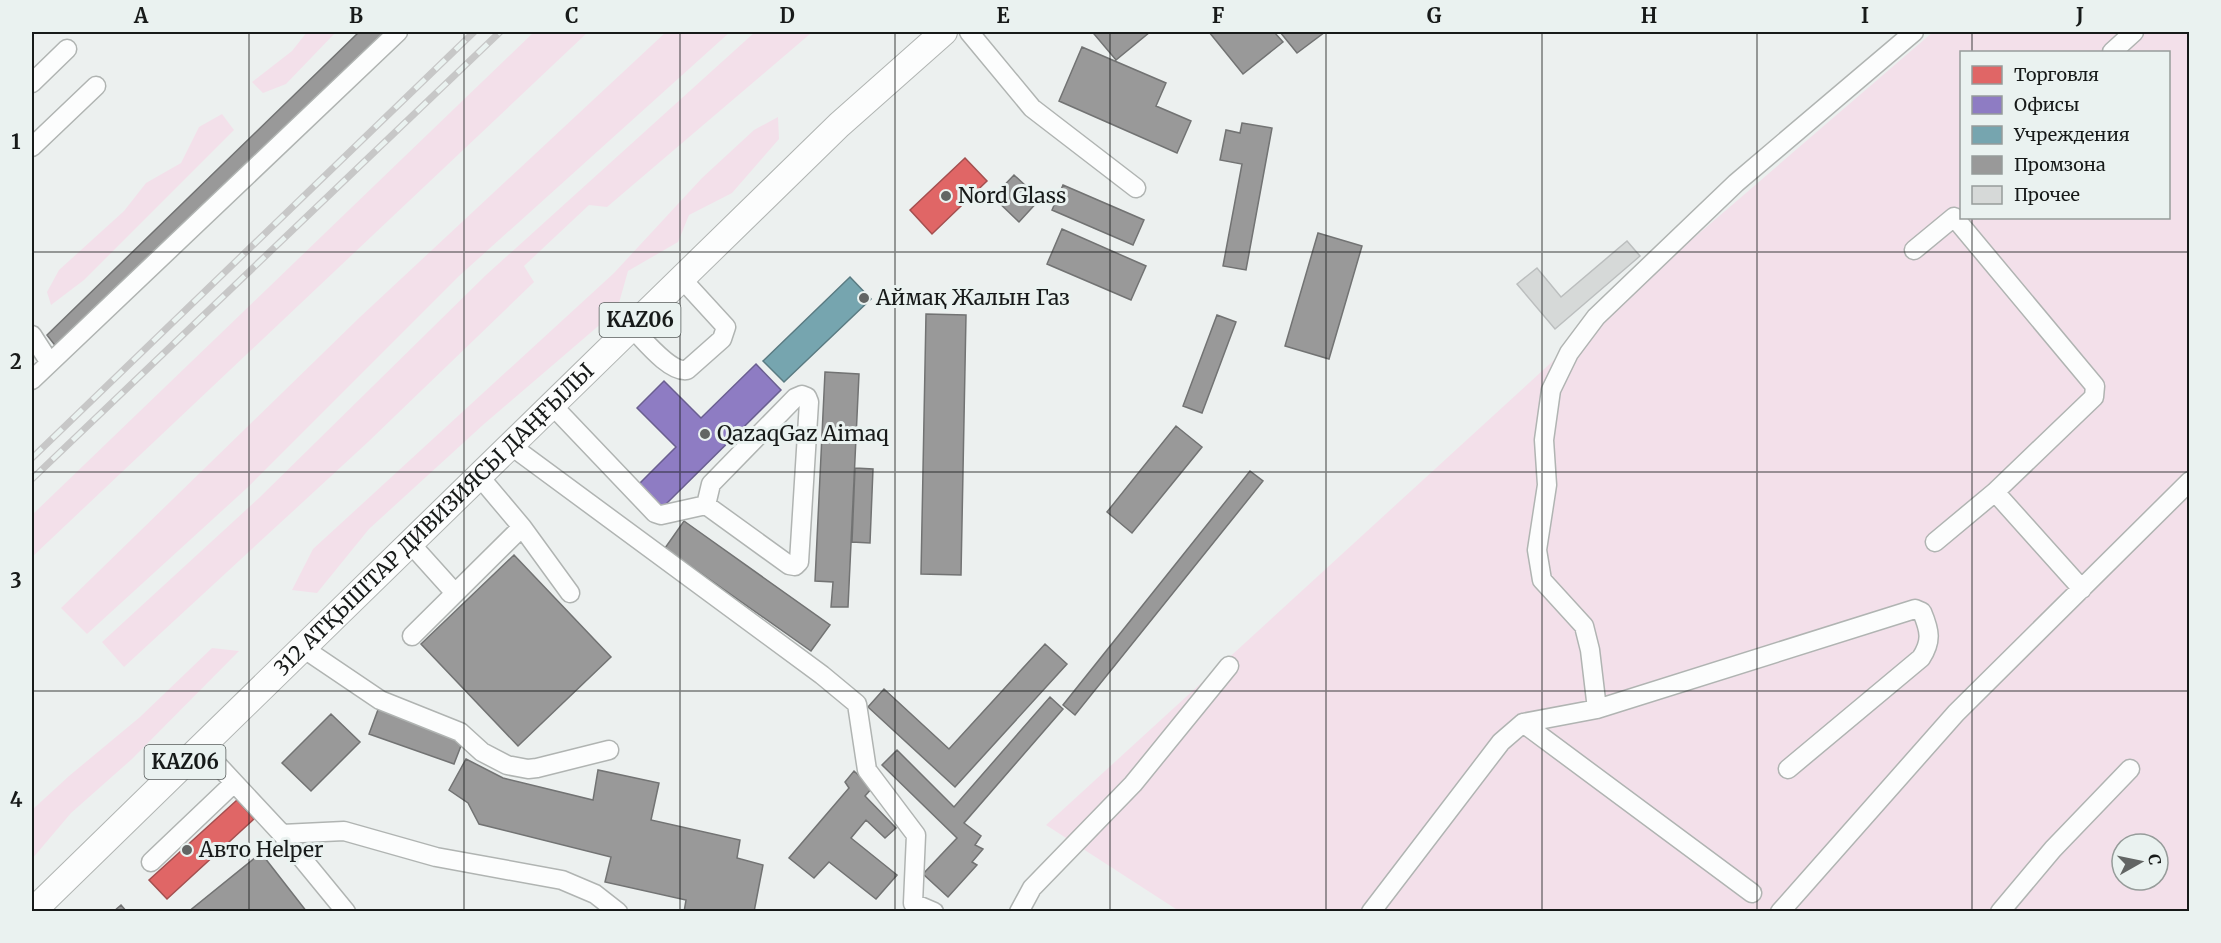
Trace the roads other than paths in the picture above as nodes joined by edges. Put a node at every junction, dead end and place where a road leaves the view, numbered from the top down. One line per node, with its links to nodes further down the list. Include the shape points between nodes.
1 (398, 32): 18 (lane)
2 (944, 32): 15 (highway, 312 АТҚЫШТАР ДИВИЗИЯСЫ ДАҢҒЫЛЫ / KАZ06, via 839,125)
3 (969, 32): 11 (lane, via 1032,108)
4 (1914, 32): 35 (lane, via 1736,183 1596,317 1569,353 1551,390 1544,440 1547,485 1537,550 1542,580 1584,626)
5 (2134, 32): 7 (lane)
6 (67, 49): 8 (lane)
7 (2113, 51)
8 (32, 83)
9 (96, 86): 10 (lane)
10 (32, 147)
11 (1136, 188)
12 (1958, 213): 14 (lane)
13 (1963, 219): 24 (lane, via 2095,386 2094,397)
14 (1914, 250)
15 (682, 279): 16 (highway, 312 АТҚЫШТАР ДИВИЗИЯСЫ ДАҢҒЫЛЫ / KАZ06); 16 (lane, via 726,327 722,339 681,371)
16 (632, 328): 20 (highway, 312 АТҚЫШТАР ДИВИЗИЯСЫ ДАҢҒЫЛЫ / KАZ06)
17 (32, 335): 18 (lane)
18 (50, 363): 19 (lane)
19 (32, 380)
20 (552, 405): 21 (highway, 312 АТҚЫШТАР ДИВИЗИЯСЫ ДАҢҒЫЛЫ / KАZ06); 25 (lane, via 655,513 661,516)
21 (510, 445): 22 (highway, 312 АТҚЫШТАР ДИВИЗИЯСЫ ДАҢҒЫЛЫ / KАZ06); 46 (lane, via 857,704 867,770 916,835 913,903)
22 (479, 476): 26 (lane); 28 (highway, 312 АТҚЫШТАР ДИВИЗИЯСЫ ДАҢҒЫЛЫ / KАZ06)
23 (2190, 481): 29 (lane)
24 (1995, 492): 27 (lane); 29 (lane)
25 (706, 505): 25 (lane, via 789,565 799,562 807,397 795,398 711,484)
26 (522, 527): 30 (lane); 31 (lane)
27 (1935, 542)
28 (410, 543): 30 (lane); 33 (highway, 312 АТҚЫШТАР ДИВИЗИЯСЫ ДАҢҒЫЛЫ / KАZ06)
29 (2082, 589): 51 (lane, via 1956,713)
30 (455, 593): 32 (lane)
31 (570, 593)
32 (412, 636)
33 (303, 648): 37 (highway, 312 АТҚЫШТАР ДИВИЗИЯСЫ ДАҢҒЫЛЫ / KАZ06); 38 (lane, via 380,700 460,732 482,752 507,765 537,768)
34 (1229, 666): 49 (lane, via 1133,784 1032,888)
35 (1597, 709): 36 (lane); 39 (lane, via 1915,609 1922,612 1930,629 1929,646 1920,658)
36 (1523, 723): 44 (lane); 50 (lane, via 1501,742)
37 (201, 747): 41 (lane); 45 (highway, 312 АТҚЫШТАР ДИВИЗИЯСЫ ДАҢҒЫЛЫ / KАZ06)
38 (609, 750)
39 (1788, 769)
40 (2130, 770): 52 (lane, via 2053,849)
41 (234, 783): 42 (lane); 43 (lane)
42 (282, 834): 47 (lane); 48 (lane, via 344,831 436,857 562,880 595,894)
43 (151, 862)
44 (1752, 893)
45 (42, 908)
46 (924, 909)
47 (346, 912)
48 (618, 912)
49 (1019, 912)
50 (1371, 912)
51 (1780, 912)
52 (2000, 912)

